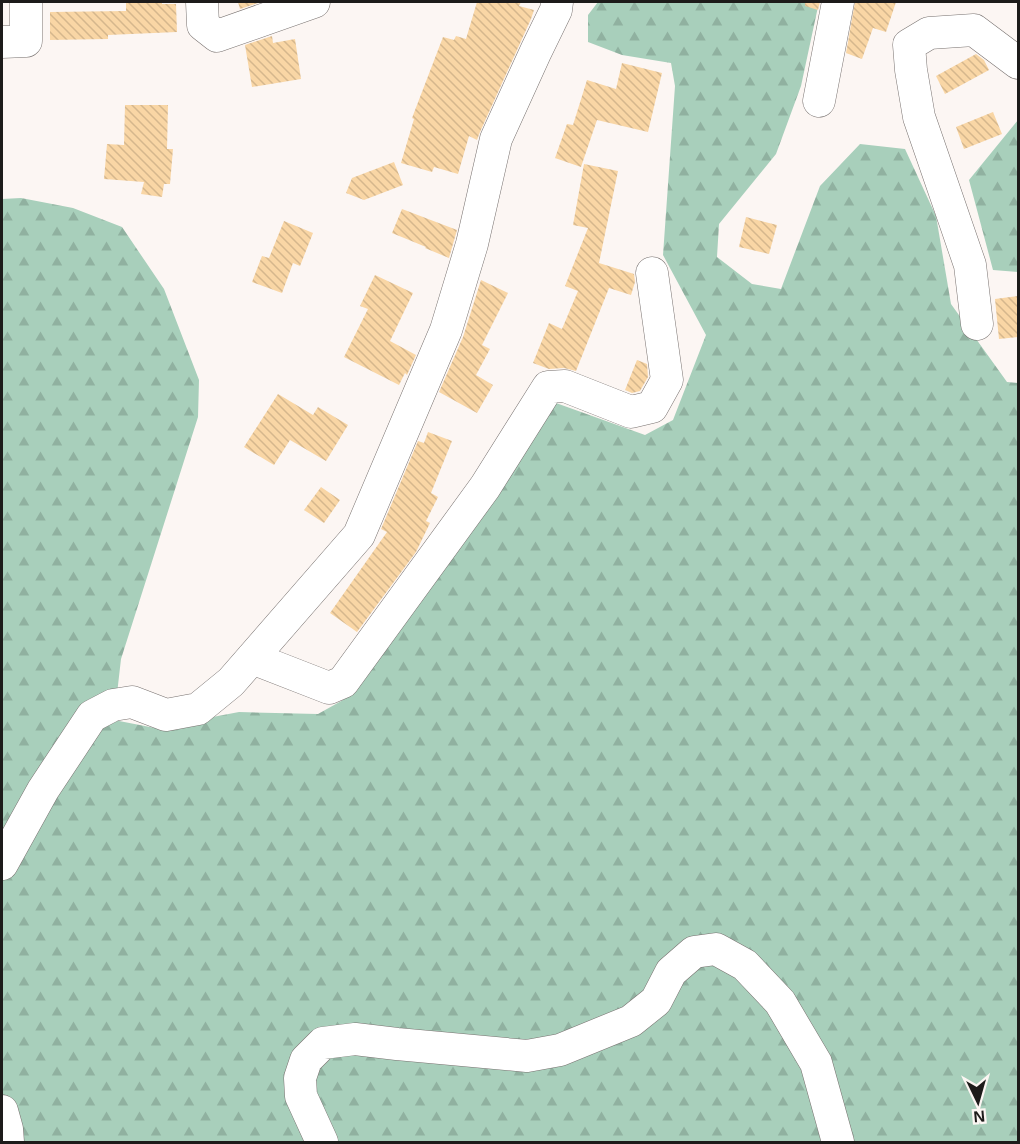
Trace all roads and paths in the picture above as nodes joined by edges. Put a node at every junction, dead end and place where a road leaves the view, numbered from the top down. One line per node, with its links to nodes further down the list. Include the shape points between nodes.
1 (26, 2): 6 (street, via 26,41)
2 (202, 2): 3 (street, via 203,25 218,36)
3 (314, 2)
4 (557, 2): 11 (street, via 496,139 472,244 446,330 358,535)
5 (838, 2): 8 (street)
6 (2, 42)
7 (1018, 63): 10 (street, via 974,30 929,33 909,45 919,117 970,265)
8 (819, 101)
9 (652, 273): 11 (street, via 668,380 652,407 631,412 565,386 548,387 485,487 343,682 329,688)
10 (977, 324)
11 (252, 658): 12 (street, via 231,682 198,709 166,715 132,702 112,705 92,716)
12 (2, 864)
13 (2, 1111): 14 (street)
14 (8, 1143)
15 (322, 1143): 16 (street, via 301,1096 300,1078 306,1060 323,1043 355,1039 527,1056 560,1050 631,1021 656,1001 671,972 693,952 716,949 746,965 780,1002 816,1063)
16 (838, 1143)

